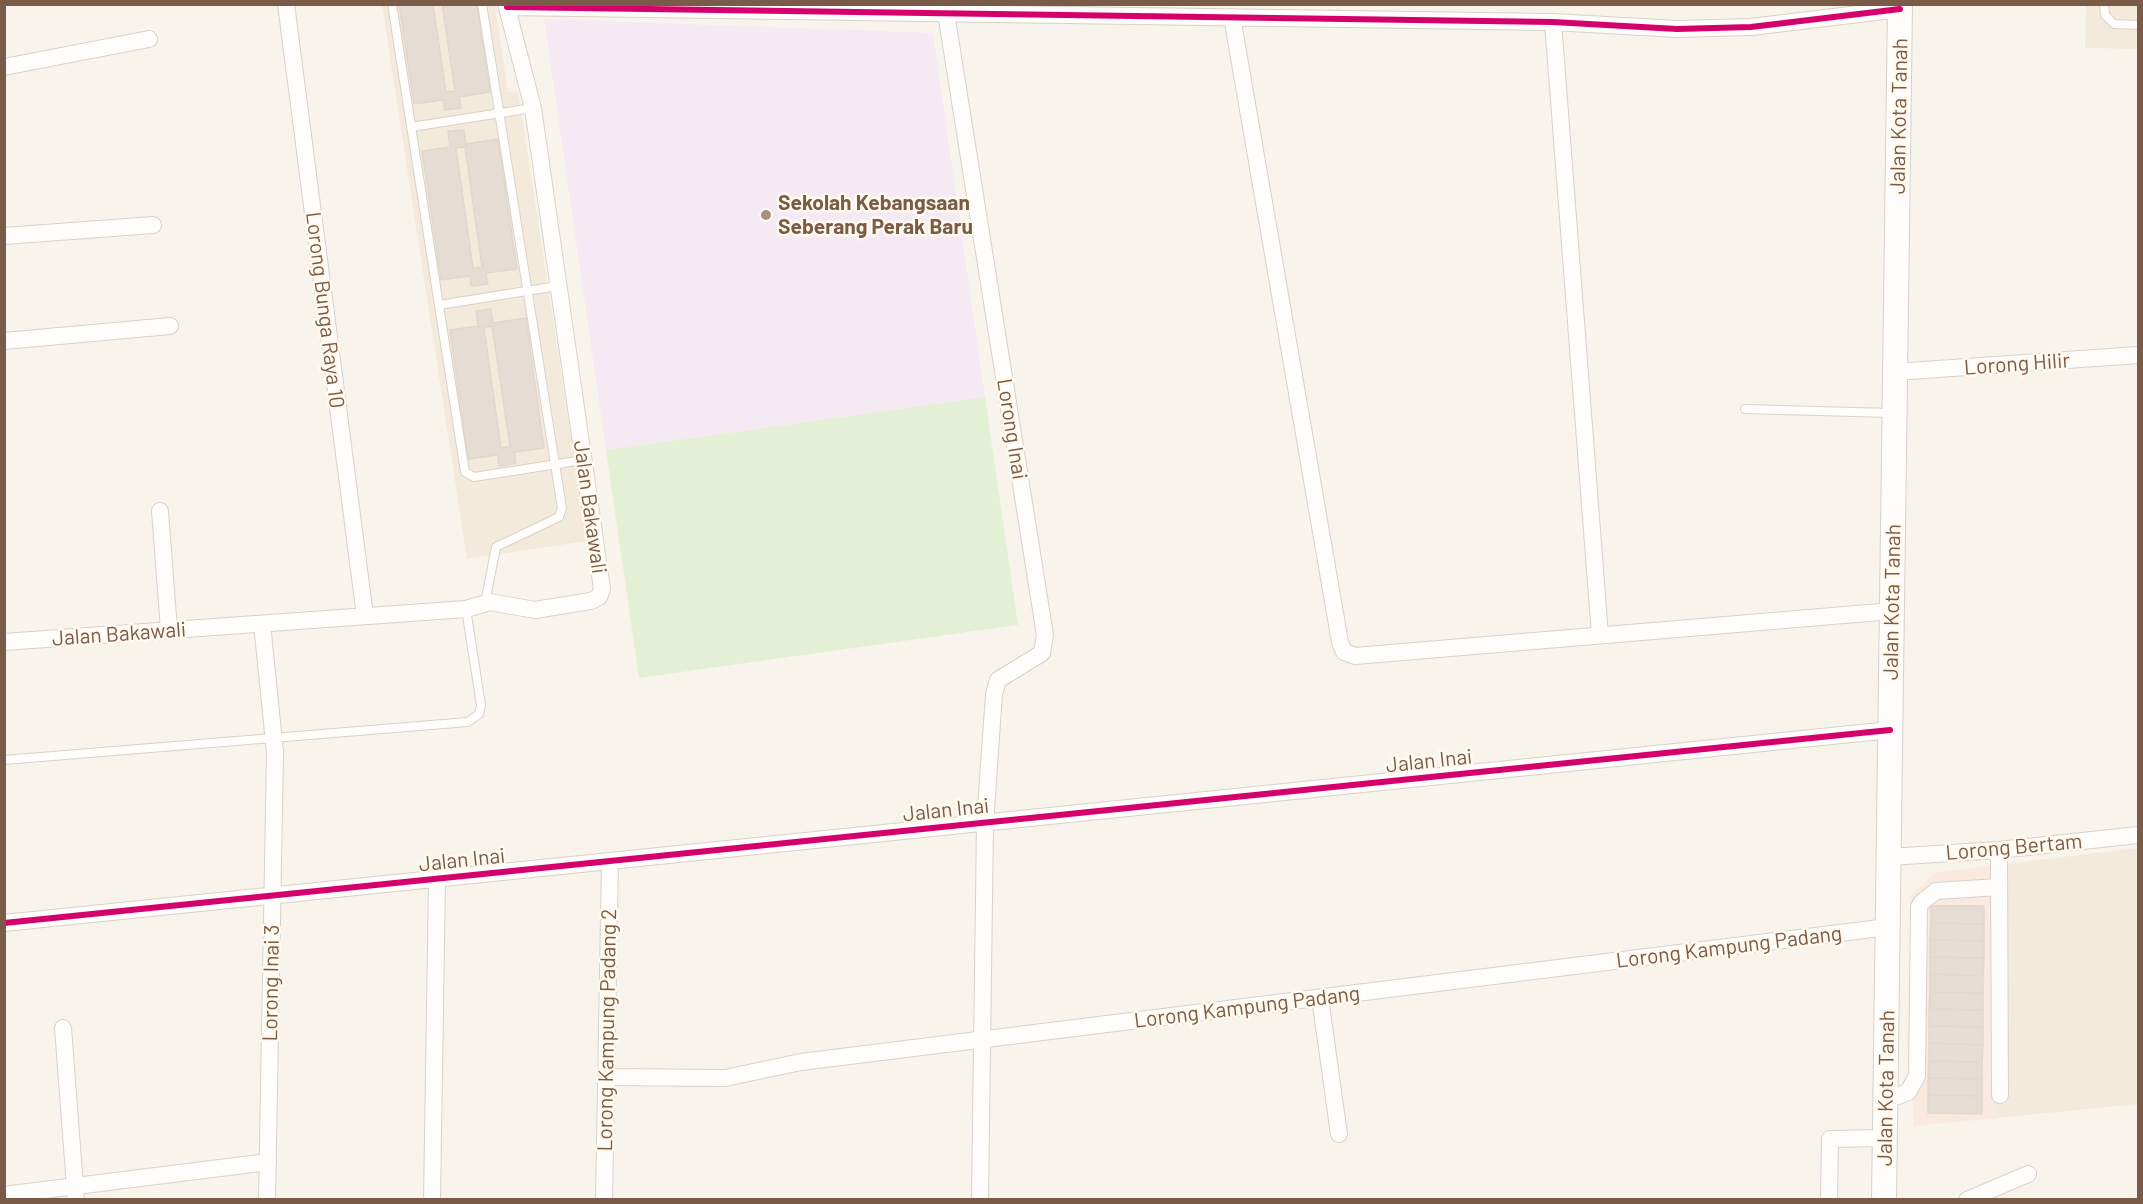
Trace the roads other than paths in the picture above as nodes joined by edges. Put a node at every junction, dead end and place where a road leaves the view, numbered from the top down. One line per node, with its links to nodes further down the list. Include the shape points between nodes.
1 (286, 4): 33 (street, Lorong Bunga Raya 10)
2 (392, 4): 15 (lane)
3 (483, 4): 14 (lane)
4 (2104, 4): 10 (lane, via 2105,15 2114,24)
5 (507, 6): 7 (street); 13 (street, Jalan Bakawali)
6 (1900, 7): 9 (street, via 1751,27 1677,29); 24 (street, Jalan Kota Tanah)
7 (946, 13): 8 (street); 41 (street, Lorong Inai, via 1045,635 1042,653 998,680 995,687)
8 (1232, 17): 9 (street); 36 (street, via 1341,647 1355,656)
9 (1552, 22): 36 (street)
10 (2139, 25)
11 (149, 39): 12 (street)
12 (4, 67)
13 (533, 108): 14 (lane); 18 (street, Jalan Bakawali)
14 (500, 113): 15 (lane); 19 (lane)
15 (411, 127): 20 (lane)
16 (153, 225): 17 (street)
17 (4, 236)
18 (558, 286): 19 (lane); 27 (street, Jalan Bakawali)
19 (528, 291): 20 (lane); 28 (lane)
20 (439, 305): 28 (lane, via 466,474 474,477)
21 (170, 326): 22 (street)
22 (4, 341)
23 (2139, 355): 24 (street, Lorong Hilir)
24 (1895, 372): 26 (street, Jalan Kota Tanah)
25 (1745, 409): 26 (lane)
26 (1895, 413): 32 (street, Jalan Kota Tanah)
27 (583, 460): 28 (lane); 30 (street, Jalan Bakawali, via 602,589 599,597 535,610)
28 (555, 465): 30 (lane, via 562,514 496,548)
29 (160, 511): 35 (street)
30 (485, 603): 31 (street, Jalan Bakawali)
31 (466, 609): 33 (street, Jalan Bakawali); 39 (lane, via 481,705 479,714 468,722)
32 (1892, 611): 36 (street); 38 (street, Jalan Kota Tanah)
33 (365, 616): 34 (street, Jalan Bakawali)
34 (262, 624): 35 (street, Jalan Bakawali); 39 (street, Lorong Inai 3)
35 (169, 630): 37 (street, Jalan Bakawali)
36 (1600, 635)
37 (4, 642)
38 (1890, 730): 41 (street, Jalan Inai); 44 (street, Jalan Kota Tanah)
39 (274, 736): 40 (lane); 48 (street, Lorong Inai 3)
40 (4, 760)
41 (985, 823): 45 (street, Jalan Inai); 53 (street, Lorong Inai)
42 (2139, 836): 43 (street, Lorong Bertam)
43 (1999, 850): 44 (street, Lorong Bertam); 47 (street)
44 (1889, 857): 50 (street, Jalan Kota Tanah)
45 (610, 861): 46 (street, Jalan Inai); 54 (street, Lorong Kampung Padang 2)
46 (437, 879): 48 (street, Jalan Inai); 64 (street)
47 (1999, 887): 55 (street); 56 (street, via 1936,891 1919,907 1917,1076 1908,1092)
48 (273, 897): 49 (street, Jalan Inai); 59 (street, Lorong Inai 3)
49 (4, 924)
50 (1888, 927): 51 (street, Lorong Kampung Padang); 56 (street, Jalan Kota Tanah)
51 (1320, 998): 53 (street, Lorong Kampung Padang); 57 (street)
52 (63, 1028): 61 (street)
53 (984, 1040): 54 (street, Lorong Kampung Padang, via 781,1065 725,1078); 66 (street, Lorong Inai)
54 (606, 1077): 65 (street, Lorong Kampung Padang 2)
55 (2000, 1095)
56 (1886, 1096): 58 (street, Jalan Kota Tanah)
57 (1339, 1134)
58 (1885, 1138): 67 (street, via 1830,1140); 68 (street, Jalan Kota Tanah)
59 (268, 1162): 61 (street); 63 (street, Lorong Inai 3)
60 (2028, 1174): 69 (street)
61 (76, 1192): 62 (street)
62 (4, 1195)
63 (267, 1200)
64 (432, 1200)
65 (604, 1200)
66 (980, 1200)
67 (1829, 1200)
68 (1884, 1200)
69 (1967, 1200)

